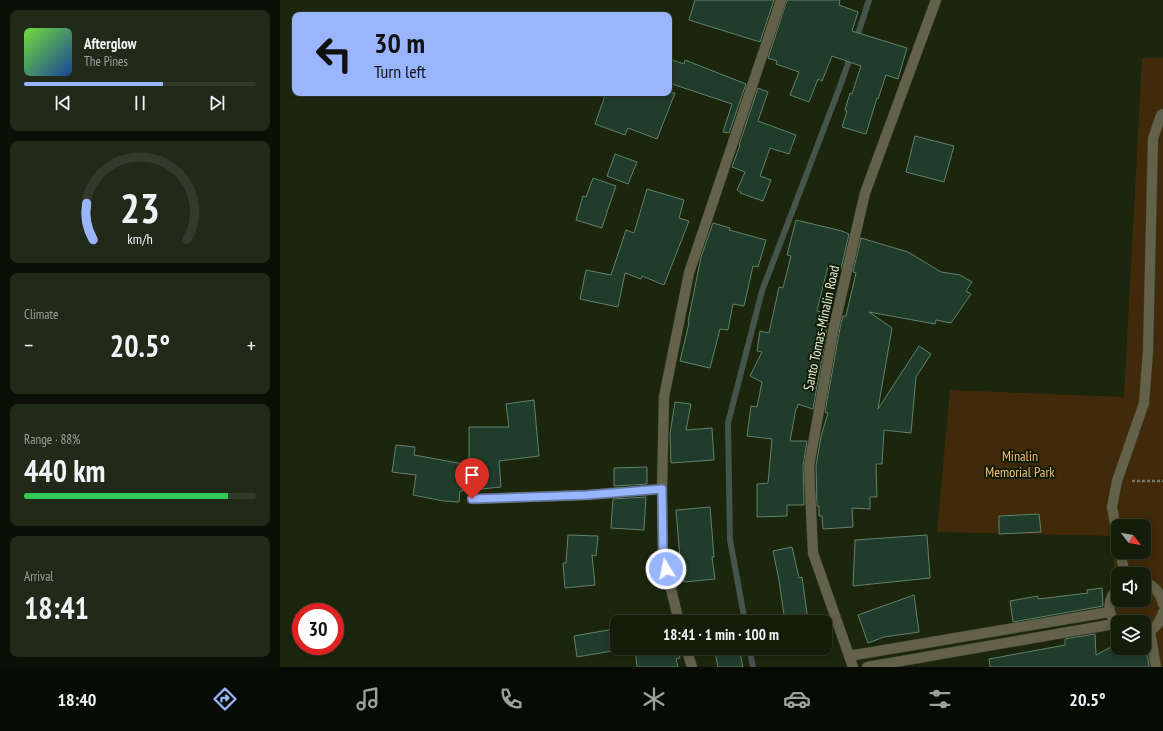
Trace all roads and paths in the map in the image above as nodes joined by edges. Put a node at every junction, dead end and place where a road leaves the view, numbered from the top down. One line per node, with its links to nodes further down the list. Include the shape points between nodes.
1 (781, 0): 6 (street, via 689,274 664,397)
2 (936, 0): 20 (street, Santo Tomas-Minalin Road, via 865,193 834,327 809,466 813,553)
3 (1163, 114): 4 (street, via 1152,139 1148,351 1144,403)
4 (1117, 480): 5 (path); 8 (street, via 1112,507)
5 (1163, 481)
6 (662, 489): 7 (street, via 587,495); 14 (street, via 663,556)
7 (472, 499)
8 (1114, 519)
9 (1151, 585): 11 (street)
10 (1111, 597): 12 (street)
11 (1163, 601)
12 (1109, 612): 15 (street); 20 (street)
13 (1163, 612): 17 (street, via 1157,625)
14 (676, 615)
15 (1111, 616)
16 (1111, 627): 23 (street)
17 (1151, 629)
18 (1151, 648): 24 (street)
19 (688, 655): 21 (street)
20 (849, 656): 22 (street, Santo Tomas-Minalin Road)
21 (692, 667)
22 (853, 667)
23 (867, 667)
24 (1156, 667)

